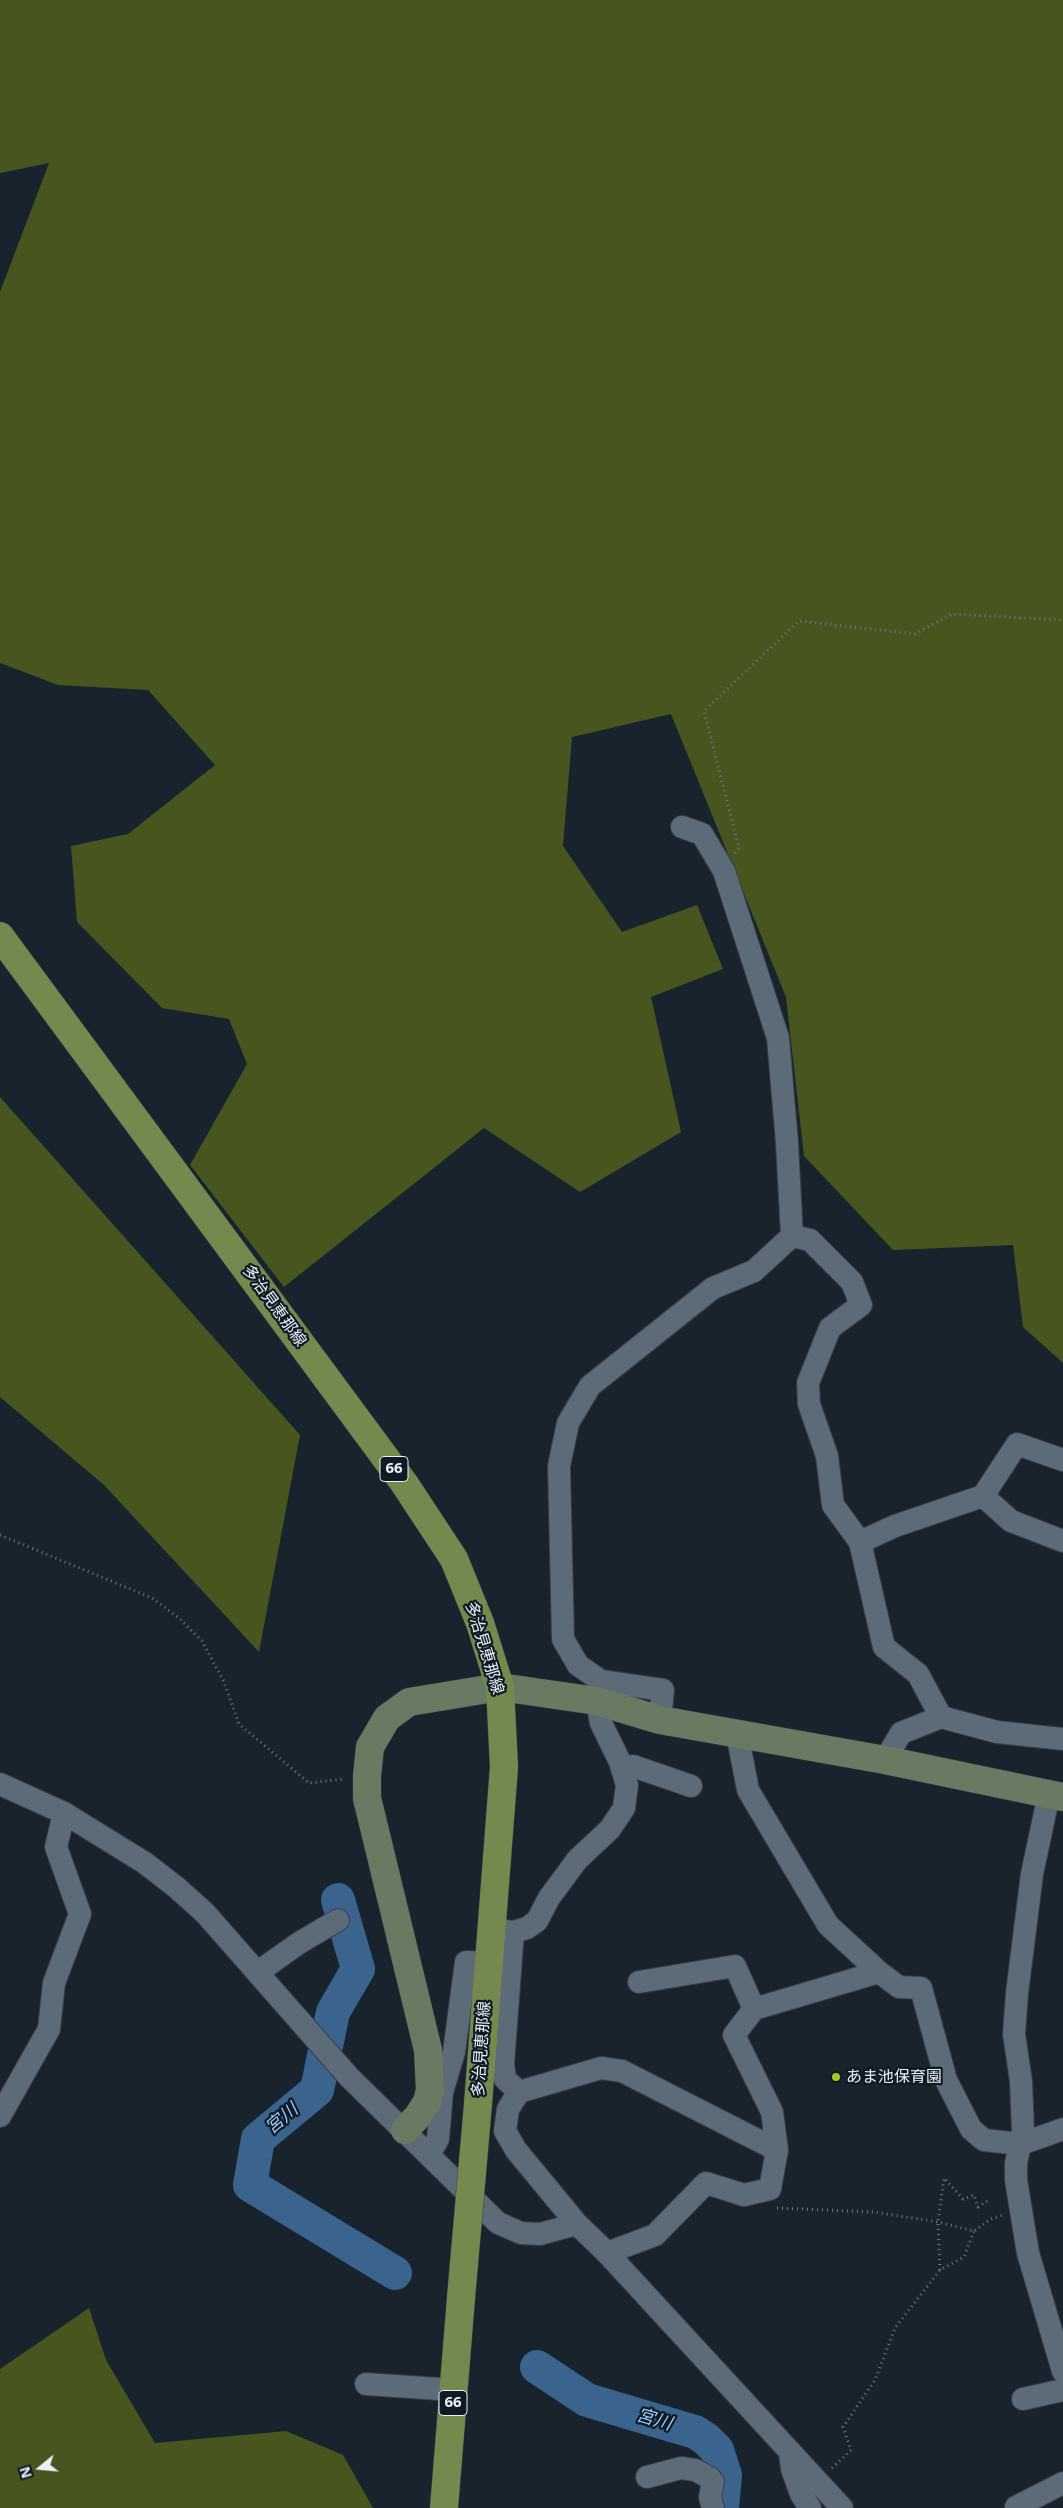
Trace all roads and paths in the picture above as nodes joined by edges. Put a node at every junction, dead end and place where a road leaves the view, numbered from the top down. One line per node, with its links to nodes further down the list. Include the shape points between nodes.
1 (1063, 620): 3 (path, via 952,614 915,634 799,621 704,711 739,848)
2 (682, 827): 3 (street, via 702,834)
3 (722, 868): 5 (street, via 778,1038)
4 (0, 936): 11 (main road, 多治見恵那線 / 66, via 404,1482 454,1560 480,1623)
5 (792, 1236): 10 (street, via 810,1240 852,1282 861,1305 830,1328 808,1384 809,1404 827,1456 832,1505); 14 (street, via 754,1271 713,1288 590,1386 568,1423 559,1466 563,1639 578,1665 601,1680 663,1690)
6 (1063, 1460): 7 (street, via 1017,1444)
7 (984, 1496): 9 (street, via 1011,1521); 10 (street, via 895,1526)
8 (0, 1535): 19 (path, via 152,1598 180,1618 202,1642 224,1682 239,1724 309,1783)
9 (1063, 1541)
10 (860, 1542): 13 (street, via 884,1647 918,1674)
11 (500, 1686): 12 (street); 19 (street, via 409,1702 387,1718 370,1747); 25 (main road, 多治見恵那線 / 66, via 504,1767)
12 (597, 1701): 14 (street); 18 (street, via 601,1723)
13 (941, 1717): 16 (street, via 997,1732); 17 (street, via 902,1733)
14 (660, 1720): 15 (street)
15 (737, 1733): 17 (street); 28 (street, via 748,1790 828,1925)
16 (1063, 1739)
17 (885, 1760): 22 (street)
18 (622, 1767): 21 (street, via 633,1766); 25 (street, via 627,1785 624,1808 610,1829 578,1860 549,1898 537,1921 527,1928)
19 (367, 1776): 34 (street, via 367,1798 428,2050 430,2090 418,2116)
20 (0, 1784): 23 (street)
21 (691, 1786)
22 (1056, 1796): 35 (street, via 1032,1874 1017,1993 1014,2034 1021,2081)
23 (64, 1813): 27 (street, via 145,1863 176,1887 205,1913); 32 (street, via 56,1847 80,1914 54,1983 49,2029)
24 (338, 1920): 27 (street)
25 (502, 1931): 26 (main road, 多治見恵那線 / 66); 31 (street, via 503,2064 505,2079)
26 (489, 1963): 37 (street, via 466,1962 454,2052 442,2092 438,2139); 49 (main road, 多治見恵那線 / 66, bridge)
27 (258, 1972): 34 (street, via 349,2077)
28 (879, 1972): 30 (street); 35 (street, via 899,1987 921,1988 946,2080 971,2129 984,2140)
29 (639, 1982): 30 (street, via 735,1966)
30 (754, 2009): 36 (street, via 734,2035 772,2112)
31 (519, 2092): 36 (street, via 601,2068 622,2071); 42 (street, via 508,2109 505,2130 516,2150)
32 (0, 2116)
33 (1063, 2129): 35 (street)
34 (405, 2130): 37 (street)
35 (1021, 2144): 40 (street, via 1016,2171)
36 (776, 2150): 38 (street)
37 (429, 2154): 42 (street, via 498,2223 521,2233 540,2234)
38 (770, 2189): 41 (path, via 770,2208 874,2212); 44 (street, via 744,2194 706,2183 655,2236)
39 (989, 2200): 41 (path, via 978,2206 974,2195 963,2199 944,2178)
40 (1022, 2209): 43 (path, via 991,2219); 46 (street, via 1028,2253)
41 (938, 2222): 43 (path); 45 (path)
42 (577, 2224): 44 (street)
43 (974, 2231): 45 (path, via 964,2257)
44 (607, 2253): 52 (street)
45 (940, 2270): 54 (path, via 895,2328 876,2380 844,2427 851,2450)
46 (1058, 2344): 47 (street)
47 (1063, 2371)
48 (366, 2384): 49 (street)
49 (454, 2390): 57 (main road, 多治見恵那線 / 66)
50 (1063, 2390): 51 (street)
51 (1023, 2399)
52 (789, 2449): 54 (street); 59 (street, via 792,2469)
53 (647, 2477): 58 (street, via 681,2468 695,2470 713,2482 710,2496)
54 (817, 2483): 60 (street)
55 (1063, 2483): 56 (street)
56 (1016, 2507)
57 (444, 2508)
58 (713, 2508)
59 (810, 2508)
60 (842, 2508)

